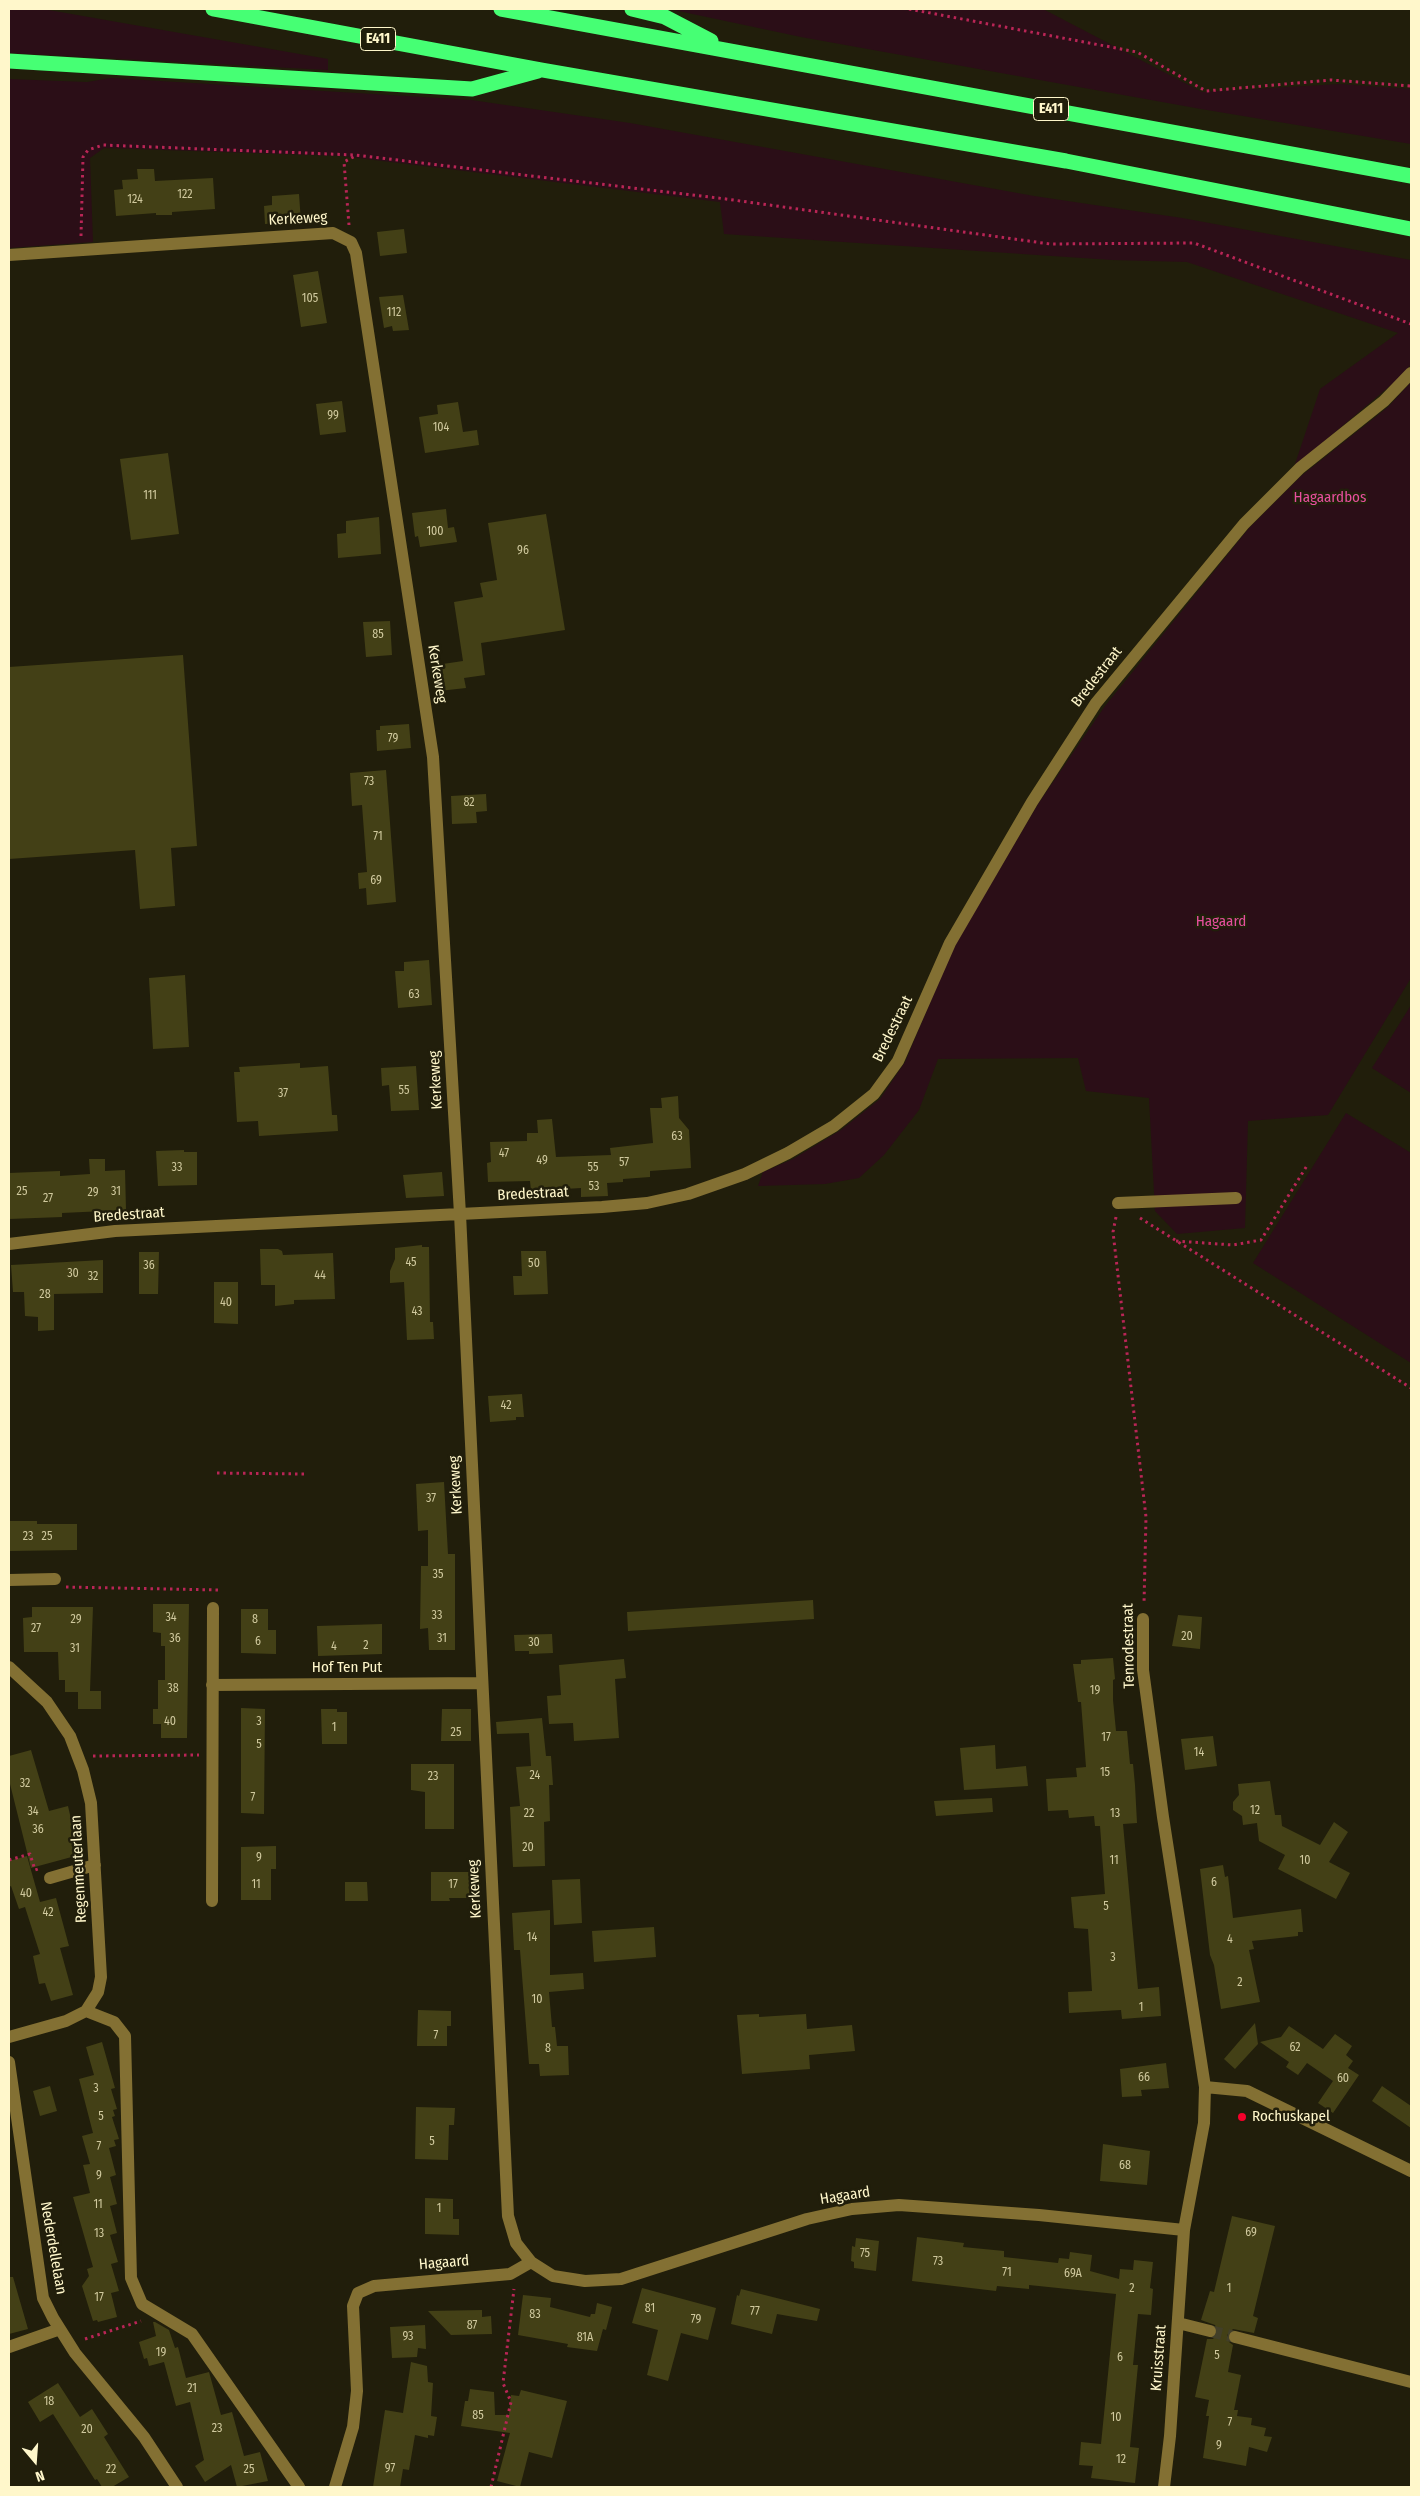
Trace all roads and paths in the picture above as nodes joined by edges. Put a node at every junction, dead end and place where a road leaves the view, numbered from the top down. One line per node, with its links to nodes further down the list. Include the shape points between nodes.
1 (213, 9): 7 (highway, E411)
2 (501, 9): 5 (highway, E411)
3 (632, 9): 5 (highway, via 665,17)
4 (909, 9): 8 (path, via 1137,52 1206,90 1331,80)
5 (726, 49): 10 (highway, E411)
6 (9, 61): 7 (highway, via 472,89)
7 (542, 70): 11 (highway, E411, via 1066,161)
8 (1411, 86)
9 (356, 155): 12 (path, via 344,162 350,223); 13 (path, via 103,145 88,150 83,157); 15 (path, via 726,199 1050,244 1194,243)
10 (1411, 176)
11 (1411, 229)
12 (342, 236): 13 (street, Kerkeweg, via 333,232); 20 (street, Kerkeweg, via 351,242 356,253 433,757)
13 (81, 248): 14 (street, Kerkeweg)
14 (9, 254)
15 (1411, 324)
16 (1411, 373): 20 (street, Bredestraat, via 1384,401 1300,468 1244,524 1096,702 1032,802 950,943 898,1061 874,1094 834,1126 788,1153 745,1174 688,1194 611,1207)
17 (1308, 1164): 21 (path, via 1260,1240 1233,1245)
18 (1236, 1198): 19 (street)
19 (1118, 1203): 21 (path); 30 (path, Tenrodestraat, via 1113,1232 1146,1517)
20 (460, 1214): 22 (street, Bredestraat, via 115,1231); 32 (street, Kerkeweg)
21 (1176, 1241): 23 (path)
22 (9, 1244)
23 (1411, 1388)
24 (216, 1474): 25 (path)
25 (304, 1474)
26 (55, 1579): 27 (street); 28 (path, via 69,1589)
27 (9, 1580)
28 (218, 1590)
29 (213, 1608): 33 (street)
30 (1143, 1619): 43 (street, Tenrodestraat, via 1144,1680)
31 (9, 1667): 37 (street, Regenmeuterlaan, via 47,1702 70,1736 91,1804)
32 (482, 1684): 33 (street, Hof Ten Put); 46 (street, Kerkeweg, via 508,2216 516,2243)
33 (212, 1685): 34 (street)
34 (212, 1755): 35 (path); 39 (street)
35 (112, 1756)
36 (9, 1860): 38 (path, via 30,1854 35,1870 39,1869)
37 (95, 1865): 38 (street); 40 (street, Regenmeuterlaan, via 101,1977 98,1992)
38 (50, 1878)
39 (212, 1901)
40 (86, 2010): 41 (street, via 66,2021); 57 (street, via 114,2022 125,2036 131,2278 142,2304 192,2334)
41 (9, 2037)
42 (9, 2062): 50 (street, Nederdellelaan, via 43,2298)
43 (1205, 2087): 44 (street, via 1247,2091); 45 (street, via 1204,2123)
44 (1411, 2171)
45 (1184, 2230): 46 (street, Hagaard, via 899,2205 852,2209 807,2219 621,2279 585,2281 553,2276); 48 (street, Kruisstraat)
46 (531, 2262): 47 (street, Hagaard)
47 (517, 2270): 58 (street, Hagaard, via 510,2274 374,2286 358,2293 353,2306 356,2400); 59 (path, via 504,2383 510,2402)
48 (1178, 2324): 51 (street); 60 (street, Kruisstraat)
49 (118, 2328): 53 (path)
50 (60, 2329): 53 (street, Nederdellelaan); 54 (street)
51 (1210, 2331)
52 (1235, 2337): 55 (street)
53 (69, 2344): 56 (street, Nederdellelaan, via 144,2437)
54 (9, 2347)
55 (1411, 2382)
56 (177, 2487)
57 (299, 2487)
58 (335, 2487)
59 (491, 2487)
60 (1164, 2487)

